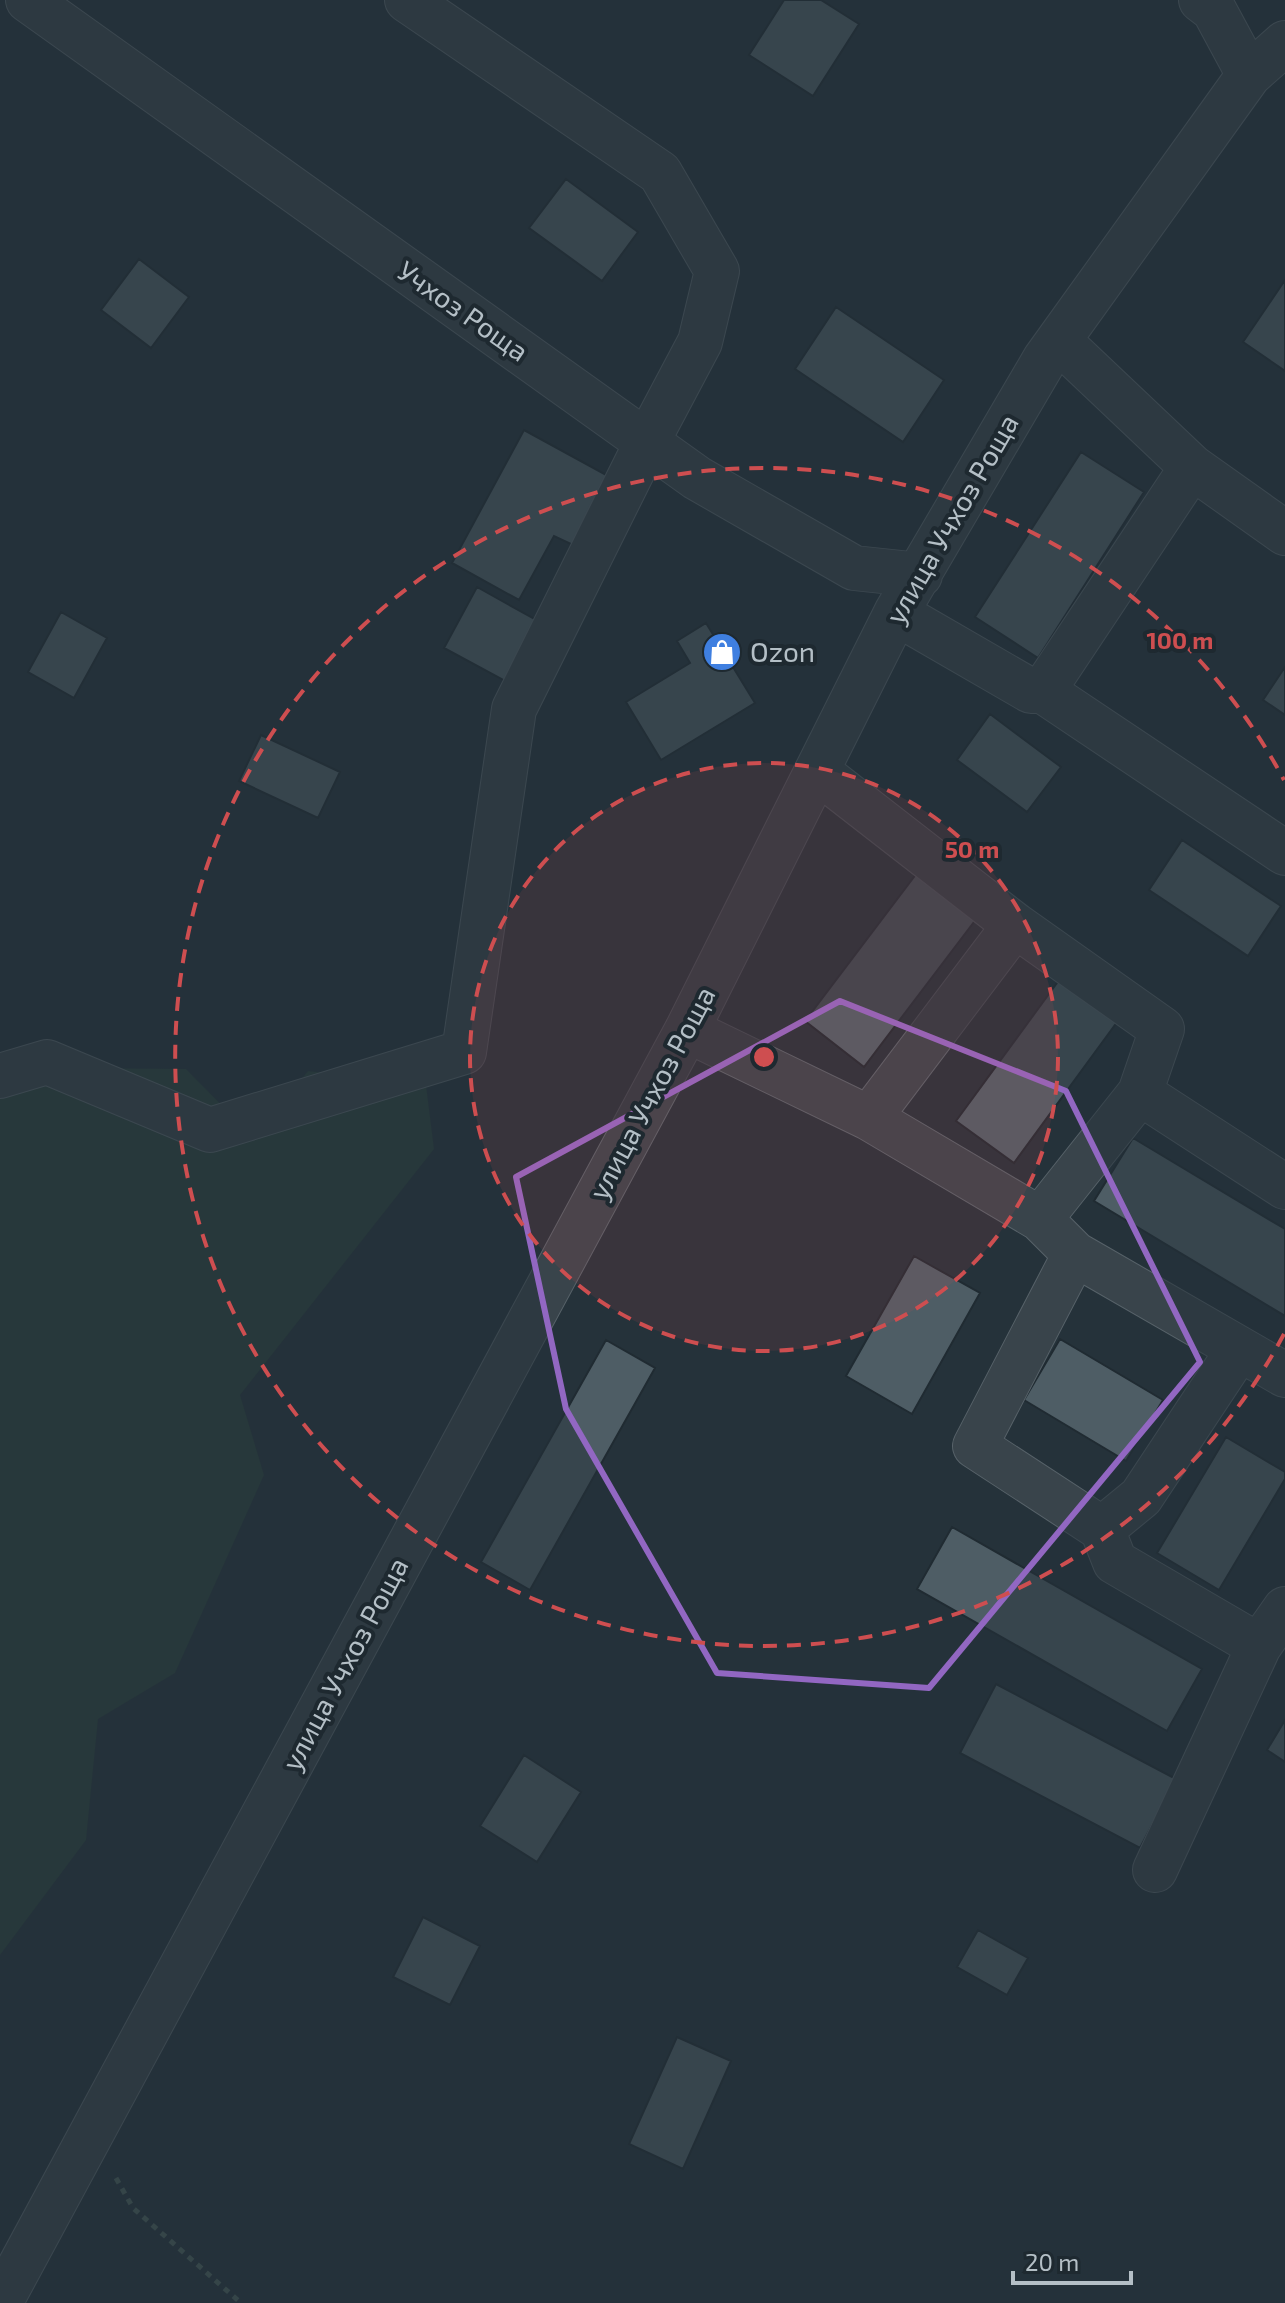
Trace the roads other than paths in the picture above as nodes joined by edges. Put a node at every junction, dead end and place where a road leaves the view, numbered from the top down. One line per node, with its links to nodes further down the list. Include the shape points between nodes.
1 (28, 0): 7 (street, Учхоз Роща)
2 (407, 0): 7 (street, via 660,173 717,271 700,342)
3 (1201, 0): 5 (street, via 1214,10)
4 (1285, 43): 5 (street, улица Учхоз Роща)
5 (1249, 75): 6 (street, улица Учхоз Роща)
6 (1059, 341): 8 (street); 10 (street, улица Учхоз Роща)
7 (647, 442): 10 (street, Учхоз Роща, via 697,478 854,568); 17 (street, via 514,709 464,1052 210,1130 47,1062)
8 (1192, 467): 9 (street); 12 (street)
9 (1285, 533)
10 (920, 575): 11 (street, улица Учхоз Роща)
11 (896, 613): 12 (street, via 1031,691); 13 (street, улица Учхоз Роща)
12 (1043, 691): 14 (street)
13 (817, 771): 15 (street); 16 (street, улица Учхоз Роща)
14 (1285, 853)
15 (1015, 925): 18 (street, via 1162,1029); 19 (street)
16 (687, 1030): 19 (street); 29 (street, улица Учхоз Роща)
17 (0, 1076)
18 (1140, 1093): 20 (street); 21 (street)
19 (869, 1118): 21 (street)
20 (1285, 1187)
21 (1040, 1219): 22 (street)
22 (1075, 1254): 23 (street); 25 (street, via 975,1446)
23 (1239, 1349): 24 (street); 25 (street, via 1141,1497)
24 (1285, 1375)
25 (1102, 1529): 27 (street, via 1115,1562)
26 (1285, 1609): 27 (street)
27 (1259, 1646): 28 (street)
28 (1155, 1870)
29 (0, 2303)

